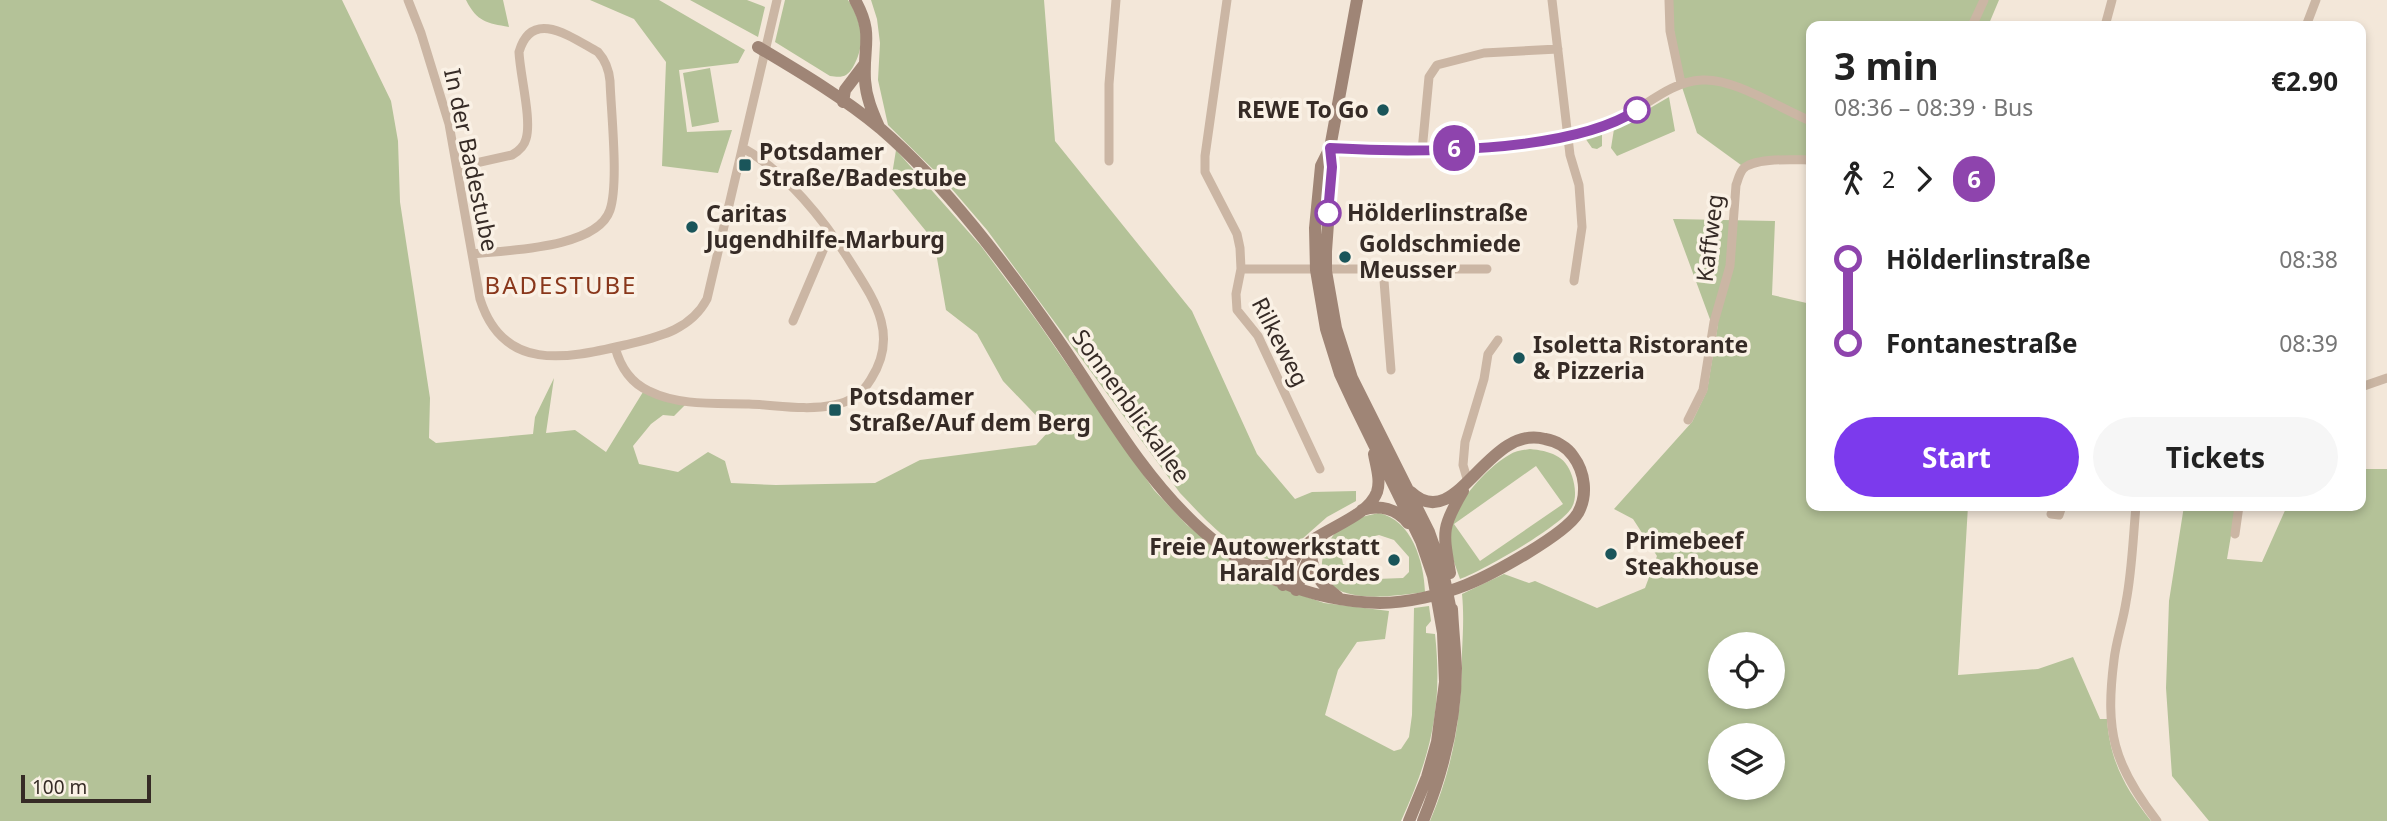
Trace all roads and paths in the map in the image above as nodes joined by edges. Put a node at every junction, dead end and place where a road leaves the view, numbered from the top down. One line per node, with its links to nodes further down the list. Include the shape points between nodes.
1 (408, 0): 29 (street, In der Badestube, via 437,82)
2 (777, 0): 24 (street, In der Badestube)
3 (855, 0): 17 (main road, via 867,33)
4 (1116, 0): 28 (street)
5 (1227, 0): 33 (street, Rilkeweg, via 1205,164 1210,185 1237,234)
6 (1357, 0): 25 (main road)
7 (1552, 0): 16 (street)
8 (1669, 0): 19 (street)
9 (1984, 0): 12 (street)
10 (2112, 0): 13 (street)
11 (2315, 0): 14 (street)
12 (1974, 21)
13 (2106, 21)
14 (2308, 21)
15 (758, 47): 20 (main road, Sonnenblickallee)
16 (1558, 49): 23 (street); 26 (street, via 1484,53 1437,65 1429,78)
17 (864, 65): 18 (main road); 20 (main road, via 845,90)
18 (865, 83): 20 (main road, via 860,92); 22 (main road)
19 (1681, 83): 21 (street, via 1719,82); 23 (street, via 1622,119)
20 (843, 102): 22 (main road, Sonnenblickallee)
21 (1806, 119)
22 (879, 127): 56 (main road, Sonnenblickallee, via 962,212 1166,493 1210,537)
23 (1568, 135): 26 (street); 36 (street, via 1582,227)
24 (743, 148): 30 (street, via 796,191); 39 (street, In der Badestube, via 702,308 664,335)
25 (1330, 148): 26 (street); 34 (main road, via 1321,166 1315,228)
26 (1422, 151)
27 (1806, 160): 43 (street, Kaffweg, via 1760,162 1746,166 1739,175 1730,267 1714,321 1703,390)
28 (1109, 161)
29 (458, 167): 31 (street, In der Badestube); 31 (street, via 512,155 525,143 528,129 519,52 533,30 555,30 598,52 609,72 610,212 585,235)
30 (830, 234): 37 (street); 39 (street, via 870,291 883,327 884,351 879,365 867,387 851,400 823,407 673,400 638,384 625,371)
31 (472, 254): 39 (street, In der Badestube, via 484,312 508,342 530,353 555,357)
32 (1383, 268): 34 (street); 35 (street); 40 (street)
33 (1241, 269): 34 (street); 45 (street, Rilkeweg, via 1237,310 1258,336)
34 (1321, 270): 44 (main road, via 1326,329 1340,374); 47 (main road, via 1352,378)
35 (1487, 270)
36 (1574, 282)
37 (793, 321)
38 (1498, 340): 46 (street, via 1488,354 1465,442 1463,465)
39 (615, 347)
40 (1391, 370)
41 (2387, 378): 42 (street)
42 (2366, 385)
43 (1688, 420)
44 (1372, 439): 48 (main road, via 1378,487); 54 (main road)
45 (1320, 469)
46 (1468, 482): 47 (main road, via 1435,503 1426,503); 57 (main road, via 1446,522); 60 (main road, Sonnenblickallee, via 1504,447 1539,437 1569,451 1580,468 1584,490 1579,511 1563,529 1466,585 1392,603)
47 (1411, 492): 57 (main road)
48 (1362, 510): 54 (main road, via 1377,506 1398,513); 55 (main road, via 1307,544)
49 (2061, 511): 52 (street)
50 (2135, 511): 64 (street, via 2126,601 2114,659 2110,724 2129,781)
51 (2238, 511): 53 (street)
52 (2050, 514)
53 (2235, 534)
54 (1421, 541): 57 (main road)
55 (1304, 554): 56 (main road, via 1269,566); 58 (main road); 59 (main road); 60 (main road, via 1321,584)
56 (1250, 566): 58 (main road, Sonnenblickallee)
57 (1442, 573): 61 (main road)
58 (1283, 585): 59 (main road, Sonnenblickallee)
59 (1296, 590): 60 (main road, Sonnenblickallee)
60 (1341, 599)
61 (1447, 615): 62 (main road, via 1442,711 1433,758); 63 (main road, via 1455,670 1451,729)
62 (1409, 821)
63 (1423, 821)
64 (2157, 821)

